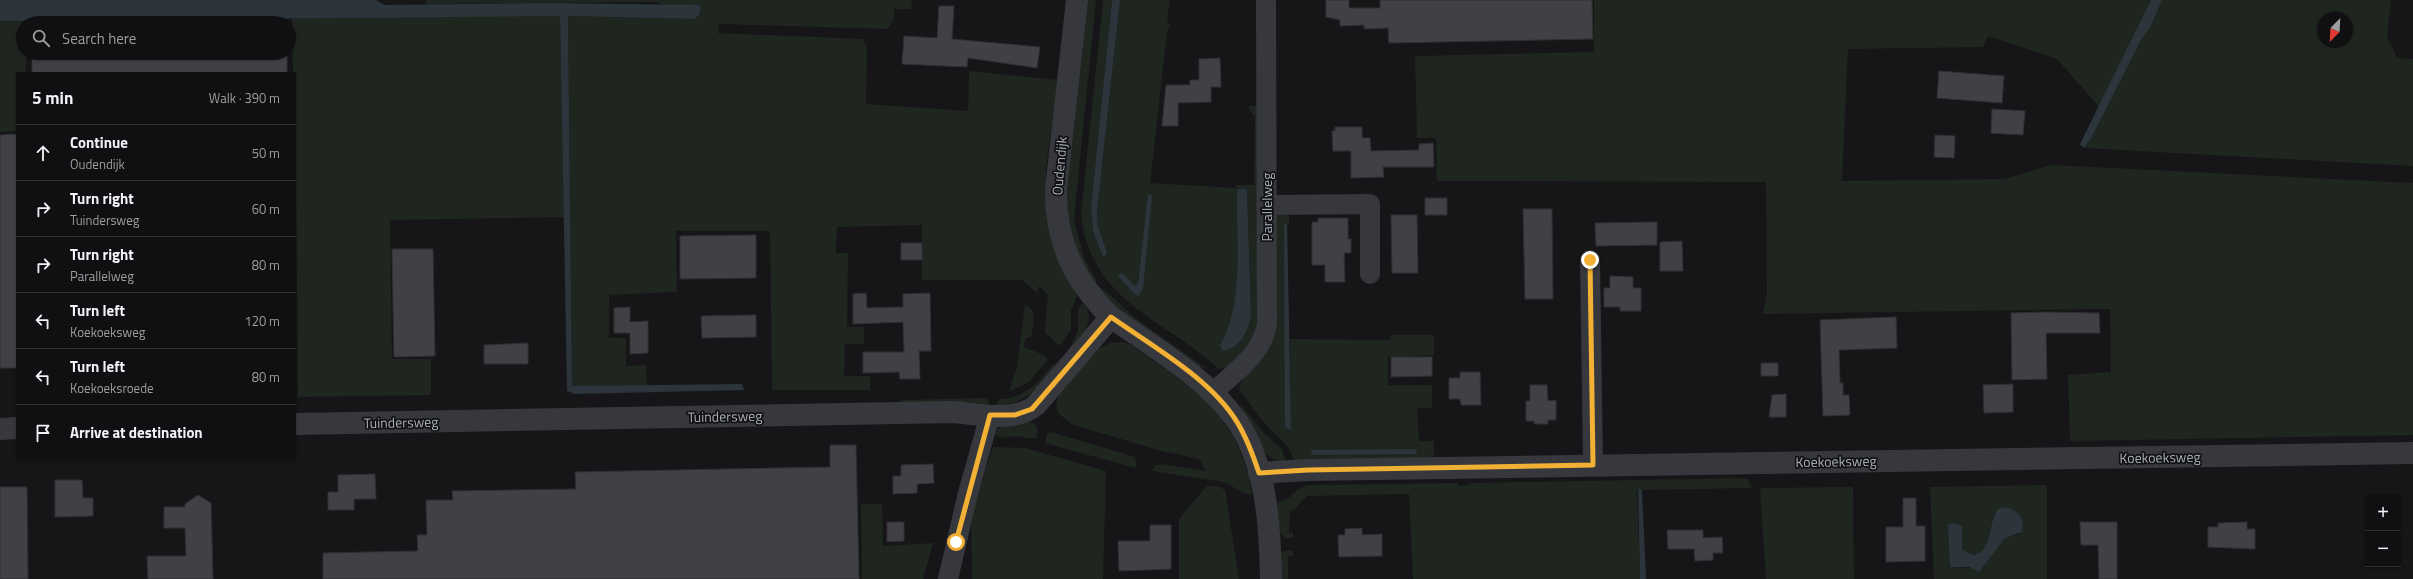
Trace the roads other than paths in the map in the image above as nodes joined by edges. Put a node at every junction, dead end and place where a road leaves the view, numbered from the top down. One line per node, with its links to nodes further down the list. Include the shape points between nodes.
1 (1077, 0): 6 (street, Oudendijk, via 1056,189 1057,216 1062,243 1076,276 1087,292)
2 (1266, 0): 3 (street, Parallelweg)
3 (1266, 205): 5 (street, via 1370,204); 7 (street, Parallelweg, via 1265,336 1256,352)
4 (1590, 260): 13 (street)
5 (1370, 274)
6 (1111, 317): 7 (street); 8 (street, Tuindersweg, via 1032,409 1015,415)
7 (1212, 393): 14 (street, via 1237,421)
8 (990, 415): 9 (street, Tuindersweg, via 953,412); 15 (street)
9 (296, 424)
10 (16, 428): 11 (street)
11 (0, 429)
12 (2413, 453): 13 (street, Koekoeksweg)
13 (1593, 465): 14 (street, Koekoeksweg, via 1316,469)
14 (1259, 473): 16 (street, via 1267,521)
15 (948, 579)
16 (1271, 579)

